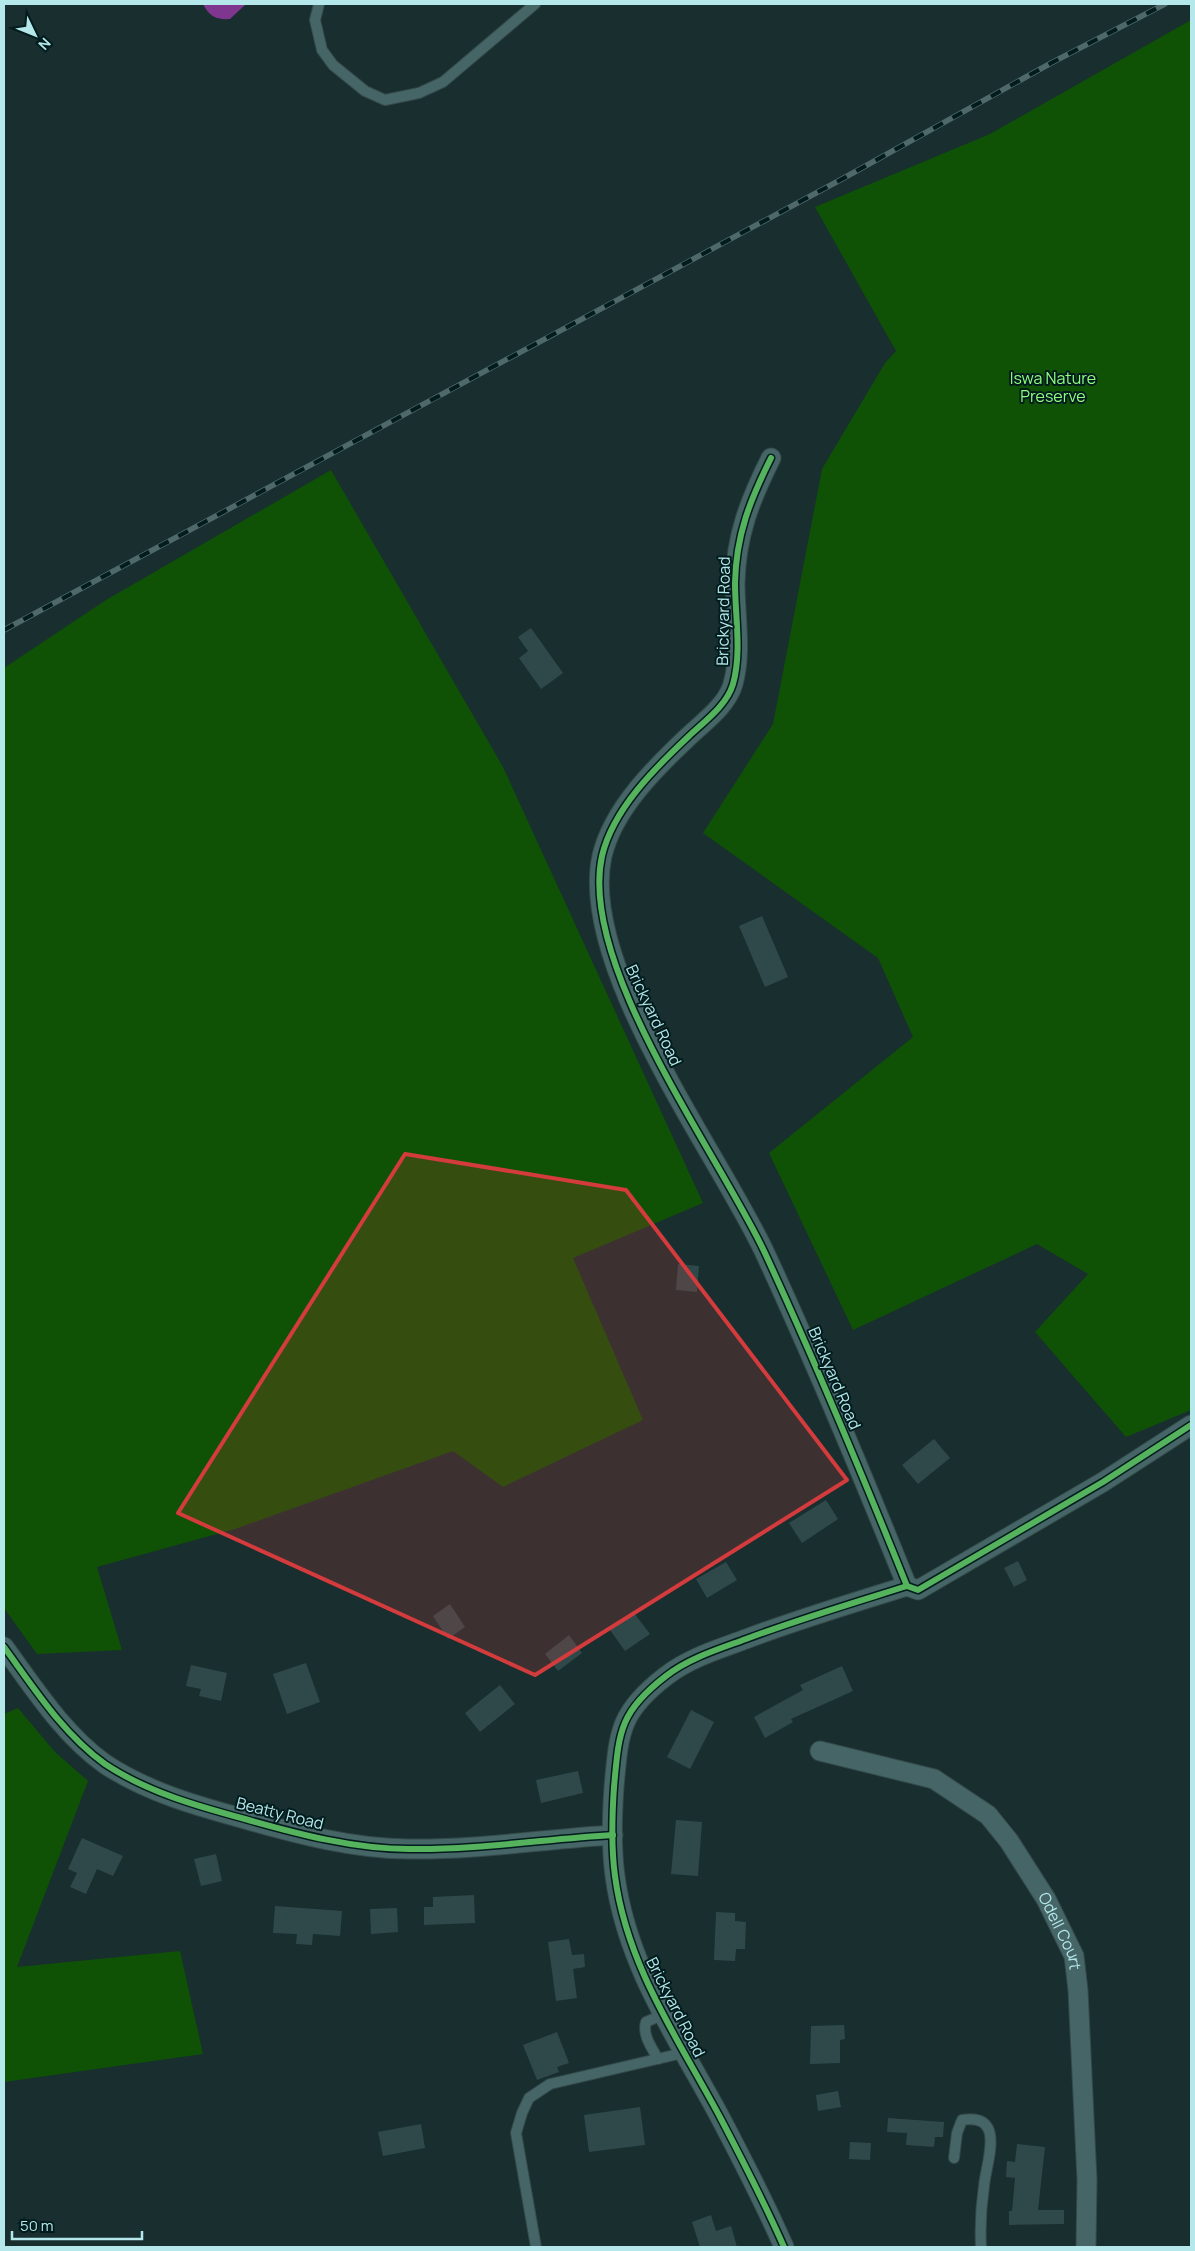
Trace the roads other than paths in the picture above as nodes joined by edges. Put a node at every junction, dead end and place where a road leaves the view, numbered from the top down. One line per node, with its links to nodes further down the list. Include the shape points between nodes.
1 (319, 4): 2 (lane, via 315,20 322,50 332,65 365,91 384,100 419,94 443,82)
2 (535, 4)
3 (771, 458): 5 (street, Brickyard Road, via 753,494 738,546 735,581 738,655 733,685 722,705 647,778 611,830 602,859 600,898 613,955 635,1013 762,1247)
4 (1191, 1425): 5 (street, Brickyard Road, via 1103,1482 918,1590)
5 (907, 1586): 8 (street, Brickyard Road, via 807,1616 713,1651 665,1677 643,1696 622,1726 618,1744)
6 (4, 1647): 8 (street, Beatty Road, via 68,1731 105,1763 136,1782 201,1807 329,1840 408,1849)
7 (820, 1751): 16 (street, Odell Court, via 934,1779 988,1815 1009,1841 1046,1899 1074,1956 1078,1990 1087,2180)
8 (613, 1835): 9 (street, Brickyard Road, via 615,1877 628,1933)
9 (662, 2015): 10 (street, Brickyard Road); 11 (lane, via 646,2022 644,2028)
10 (683, 2053): 11 (lane); 14 (street, Brickyard Road, via 721,2119)
11 (658, 2059): 13 (lane, via 550,2084 529,2098 516,2133)
12 (954, 2158): 15 (lane, via 962,2120 974,2118 984,2123 991,2136 991,2153 984,2184)
13 (536, 2247)
14 (784, 2247)
15 (981, 2247)
16 (1086, 2247)

